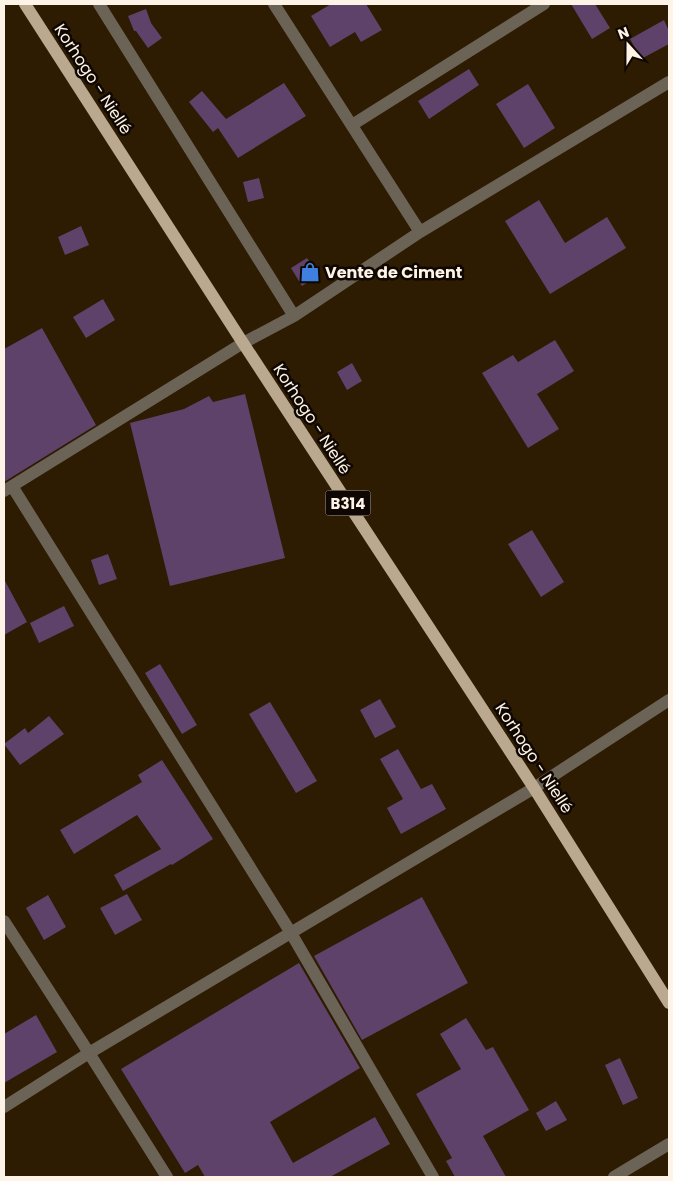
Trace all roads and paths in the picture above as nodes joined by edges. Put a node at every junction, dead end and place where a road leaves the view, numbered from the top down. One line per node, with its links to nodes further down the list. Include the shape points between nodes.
1 (25, 4): 9 (main road, Korhogo - Niellé / B314)
2 (99, 4): 8 (street)
3 (274, 4): 6 (street)
4 (544, 4): 6 (street)
5 (669, 82): 7 (street)
6 (352, 125): 7 (street)
7 (420, 232): 8 (street)
8 (294, 316): 9 (street)
9 (243, 343): 10 (street); 12 (main road, Korhogo - Niellé / B314)
10 (8, 488): 14 (street)
11 (669, 700): 12 (street)
12 (534, 788): 14 (street); 15 (main road, Korhogo - Niellé / B314)
13 (4, 921): 16 (street)
14 (291, 933): 16 (street); 20 (street)
15 (669, 1003)
16 (90, 1053): 17 (street); 19 (street)
17 (4, 1106)
18 (669, 1144): 21 (street)
19 (167, 1177)
20 (433, 1177)
21 (614, 1177)

